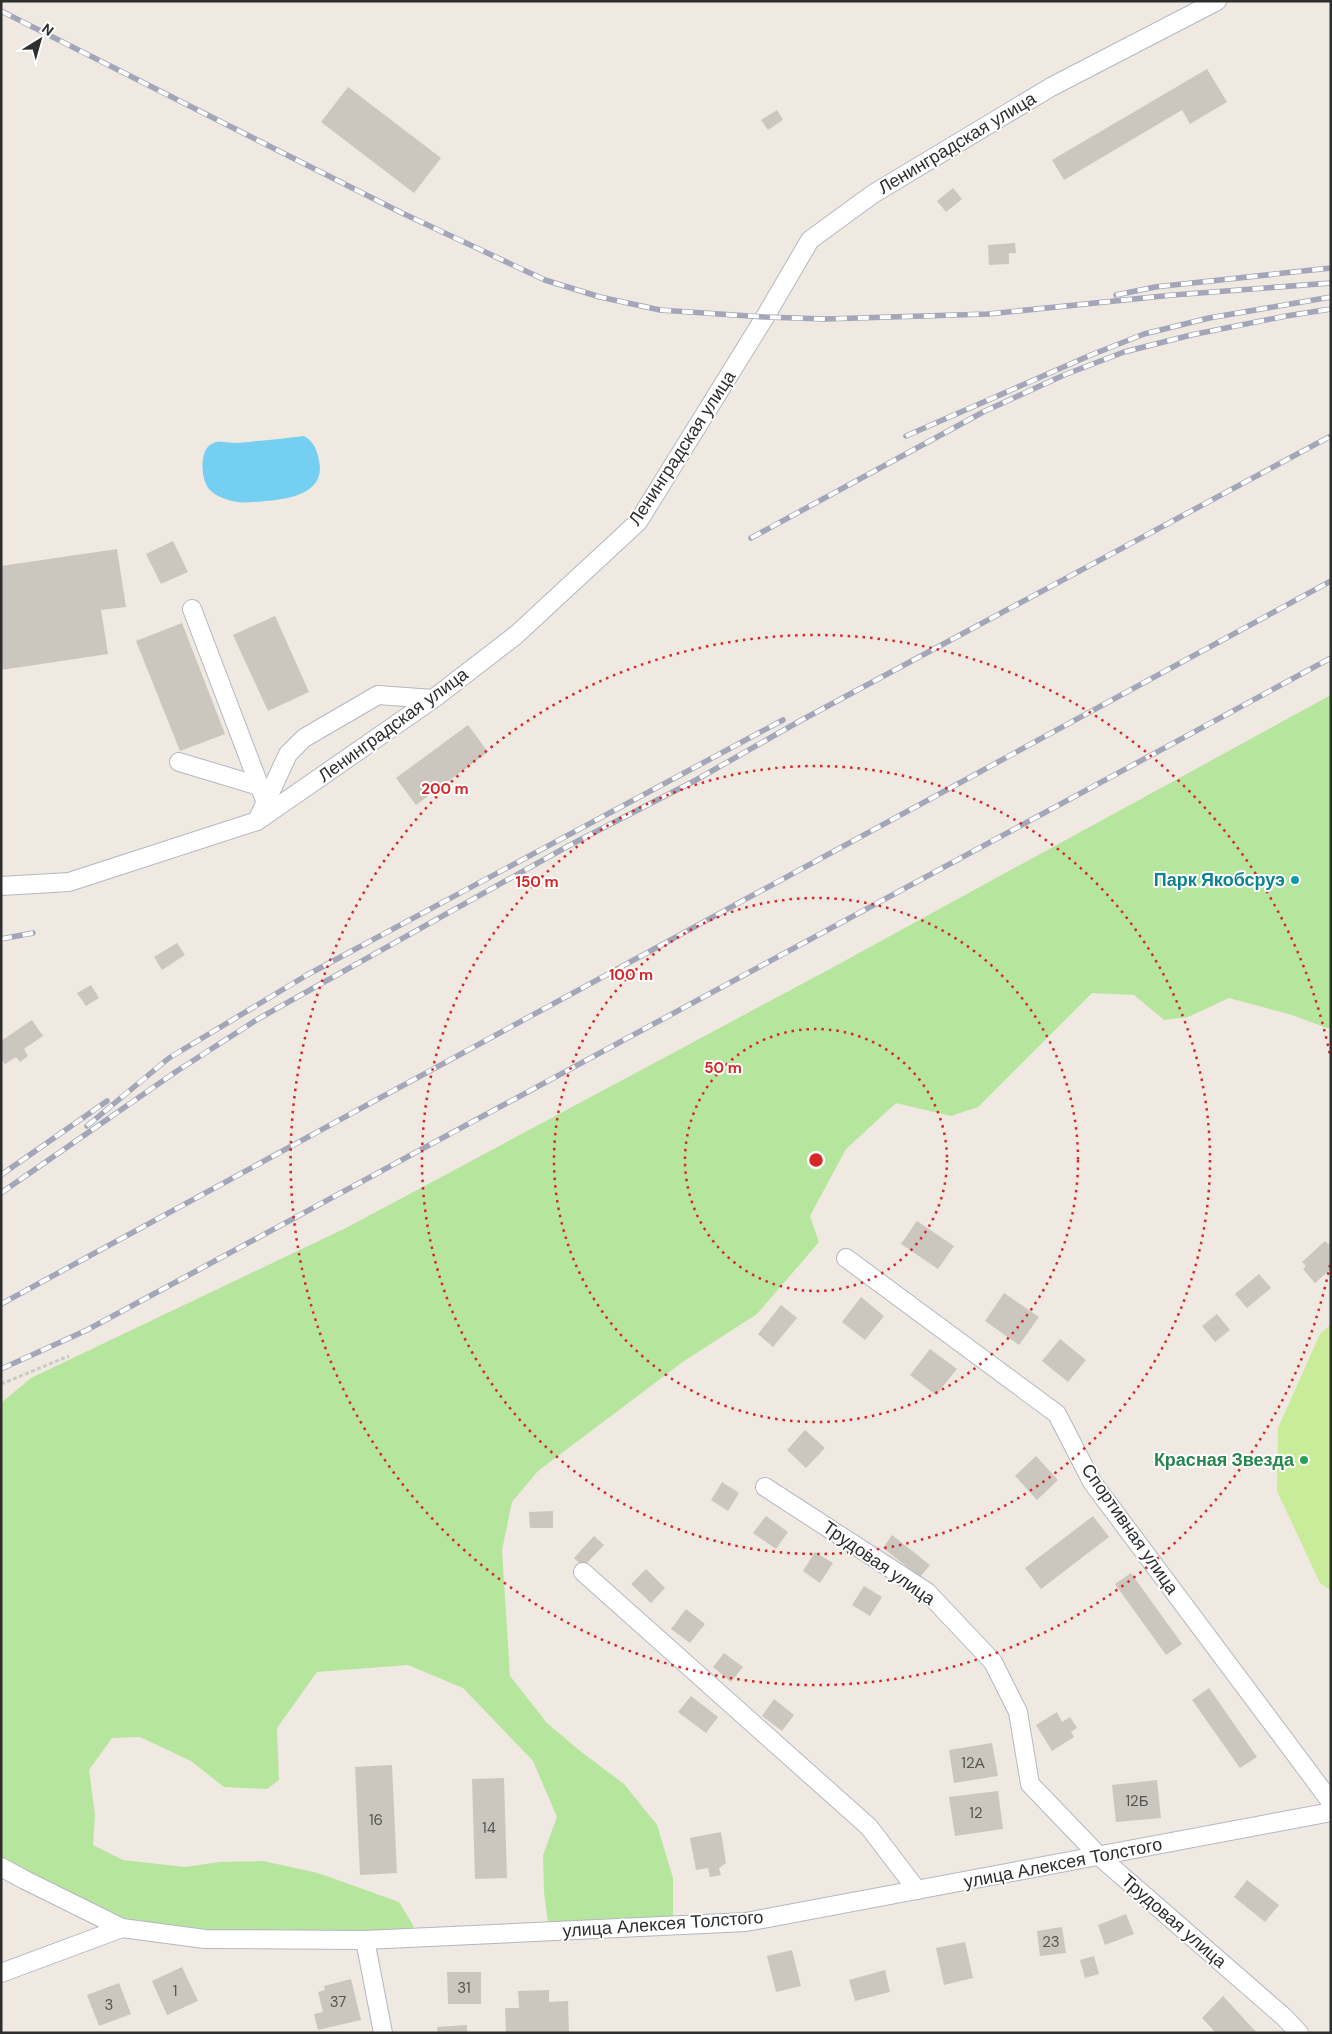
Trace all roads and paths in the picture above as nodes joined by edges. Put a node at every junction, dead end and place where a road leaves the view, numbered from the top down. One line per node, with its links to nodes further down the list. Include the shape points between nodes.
1 (1217, 1): 3 (street, Ленинградская улица, via 1051,87 873,194 810,240 638,522 516,636)
2 (192, 609): 5 (street)
3 (433, 699): 6 (street, via 378,694 304,738 288,754); 7 (street, Ленинградская улица)
4 (179, 762): 5 (street)
5 (259, 786): 6 (street)
6 (266, 803): 7 (street)
7 (257, 822): 8 (street, Ленинградская улица, via 69,882)
8 (1, 886)
9 (846, 1258): 14 (street, Спортивная улица, via 1057,1414 1092,1482)
10 (69, 1356): 11 (path)
11 (1, 1384)
12 (765, 1487): 16 (street, Трудовая улица, via 927,1592 994,1662 1018,1712 1030,1784)
13 (583, 1572): 18 (street, via 869,1827)
14 (1331, 1802)
15 (1331, 1812): 16 (street, улица Алексея Толстого)
16 (1099, 1856): 18 (street, улица Алексея Толстого); 23 (street, Трудовая улица)
17 (1, 1866): 19 (street, улица Алексея Толстого)
18 (917, 1890): 20 (street, улица Алексея Толстого, via 746,1922)
19 (122, 1928): 20 (street, улица Алексея Толстого, via 204,1939); 21 (street)
20 (365, 1940): 22 (street)
21 (1, 1973)
22 (383, 2033)
23 (1299, 2033)

